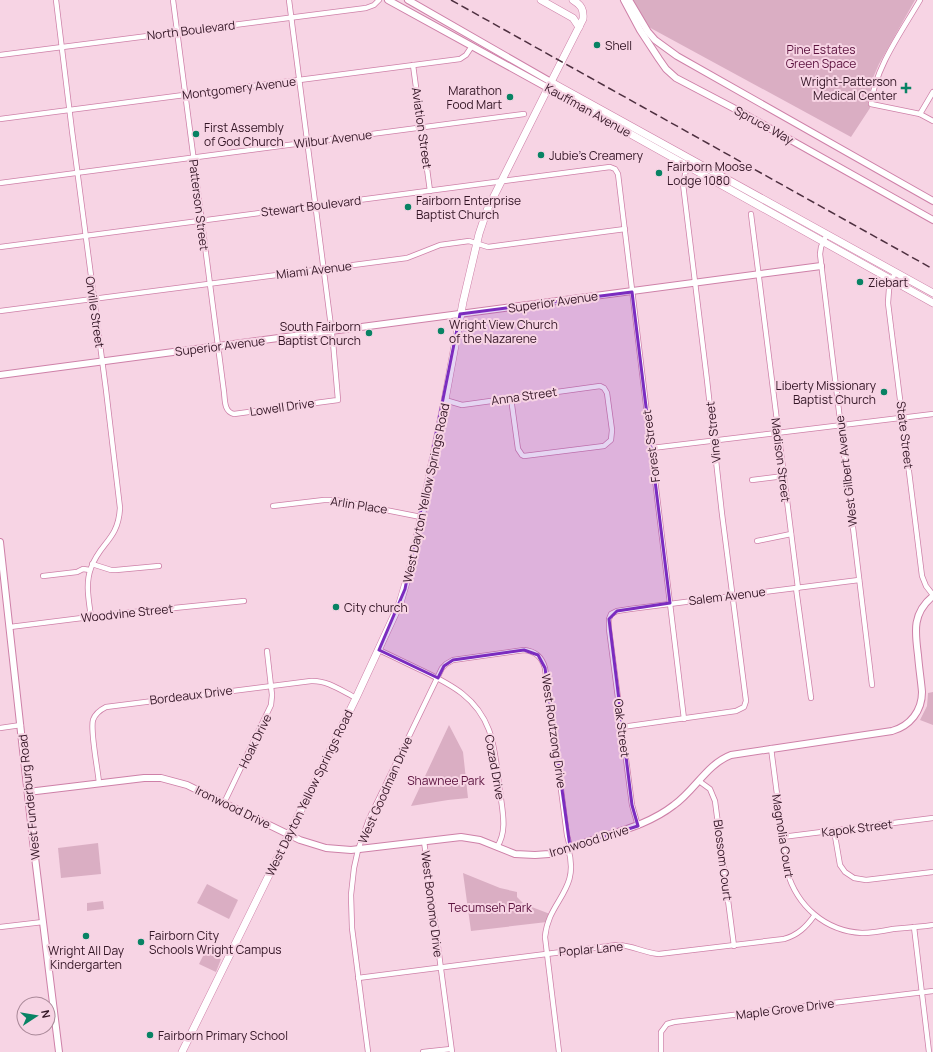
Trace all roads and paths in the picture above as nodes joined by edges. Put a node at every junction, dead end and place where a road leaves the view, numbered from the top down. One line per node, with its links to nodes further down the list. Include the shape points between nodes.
1 (56, 0): 16 (street, Orville Street)
2 (173, 0): 14 (street, Patterson Street)
3 (289, 0): 12 (street)
4 (379, 0): 12 (street, North Boulevard, via 369,8)
5 (388, 0): 15 (street, Kauffman Avenue)
6 (408, 0): 20 (street, Kauffman Avenue)
7 (541, 0): 13 (main road, via 573,18)
8 (573, 0): 13 (main road, West Dayton Yellow Springs Road, via 579,4 583,12)
9 (624, 0): 41 (street, Spruce Way, via 659,59 676,78)
10 (630, 0): 38 (street, Spruce Way, via 648,32 677,56)
11 (920, 0): 25 (street, via 879,73 871,104)
12 (291, 17): 14 (street, North Boulevard); 19 (street)
13 (579, 27): 20 (main road, West Dayton Yellow Springs Road)
14 (176, 32): 16 (street, North Boulevard); 22 (street, Patterson Street)
15 (472, 46): 18 (street, Montgomery Avenue, via 460,59); 20 (street, Kauffman Avenue)
16 (61, 47): 17 (street, North Boulevard); 23 (street, Orville Street)
17 (0, 55)
18 (413, 65): 19 (street, Montgomery Avenue); 28 (street, Aviation Street)
19 (299, 80): 22 (street, Montgomery Avenue); 29 (street)
20 (550, 84): 31 (main road, Kauffman Avenue); 32 (main road, Kauffman Avenue); 35 (main road, West Dayton Yellow Springs Road)
21 (933, 92): 25 (street)
22 (184, 95): 23 (street, Montgomery Avenue); 30 (street, Patterson Street)
23 (69, 110): 26 (street, Montgomery Avenue); 33 (street, Orville Street)
24 (524, 114): 28 (street, Wilbur Avenue)
25 (920, 114): 27 (street)
26 (0, 119)
27 (933, 121)
28 (422, 128): 29 (street, Wilbur Avenue); 37 (street, Aviation Street)
29 (307, 143): 30 (street, Wilbur Avenue); 39 (street)
30 (192, 158): 33 (street, Wilbur Avenue); 42 (street, Patterson Street)
31 (691, 158): 32 (street, Vine Street); 44 (main road, Kauffman Avenue)
32 (687, 165): 46 (main road, Kauffman Avenue); 55 (street, Vine Street, via 683,184)
33 (77, 173): 36 (street, Wilbur Avenue); 45 (street, Orville Street)
34 (618, 174): 35 (street, Stewart Boulevard, via 610,167); 43 (street, Forest Street)
35 (501, 182): 37 (street, Stewart Boulevard); 47 (main road, West Dayton Yellow Springs Road, via 487,210)
36 (0, 183)
37 (430, 191): 39 (street, Stewart Boulevard)
38 (933, 201)
39 (315, 206): 42 (street, Stewart Boulevard); 50 (street)
40 (751, 214): 52 (street, Madison Street)
41 (933, 220)
42 (200, 221): 45 (street, Stewart Boulevard); 54 (street, Patterson Street)
43 (625, 229): 47 (street, Miami Avenue, via 488,247); 56 (street, Forest Street)
44 (827, 234): 46 (street, West Gilbert Avenue); 51 (main road, Kauffman Avenue)
45 (85, 236): 48 (street, Stewart Boulevard); 58 (street, Orville Street)
46 (823, 242): 49 (street, West Gilbert Avenue); 53 (main road, Kauffman Avenue)
47 (477, 243): 50 (street, Miami Avenue, via 469,241 447,244 407,258); 61 (main road, West Dayton Yellow Springs Road)
48 (0, 247)
49 (821, 266): 52 (street, Superior Avenue); 71 (street, West Gilbert Avenue)
50 (323, 269): 54 (street, Miami Avenue); 62 (street)
51 (895, 272): 53 (street, State Street); 57 (main road, Kauffman Avenue)
52 (758, 275): 55 (street, Superior Avenue); 72 (street, Madison Street)
53 (892, 280): 59 (main road, Kauffman Avenue); 70 (street, State Street, via 888,303)
54 (209, 283): 58 (street, Miami Avenue); 63 (street, Patterson Street)
55 (695, 283): 56 (street, Superior Avenue); 73 (street, Vine Street)
56 (632, 292): 61 (street, Superior Avenue); 74 (street, Forest Street)
57 (933, 293)
58 (94, 299): 60 (street, Miami Avenue); 64 (street, Orville Street)
59 (933, 303)
60 (0, 311)
61 (460, 314): 62 (street, Superior Avenue); 67 (main road, West Dayton Yellow Springs Road)
62 (332, 331): 63 (street, Superior Avenue); 68 (street, Lowell Drive, via 338,400 234,414)
63 (217, 346): 64 (street, Superior Avenue); 68 (street, Patterson Street)
64 (102, 362): 65 (street, Superior Avenue); 82 (street, Orville Street, via 119,498 119,517 112,537)
65 (0, 375)
66 (511, 398): 66 (street, Anna Street, via 518,449 522,455 604,446 612,438 607,393 602,387 590,386); 67 (street, Anna Street, via 462,405)
67 (445, 400): 78 (main road, West Dayton Yellow Springs Road)
68 (227, 410)
69 (933, 414): 70 (street)
70 (903, 418): 71 (street); 90 (street, State Street, via 922,576)
71 (840, 426): 72 (street); 86 (street, West Gilbert Avenue)
72 (778, 433): 73 (street); 75 (street, Madison Street)
73 (714, 441): 74 (street); 89 (street, Vine Street)
74 (652, 448): 92 (street, Forest Street)
75 (784, 476): 76 (street); 79 (street, Madison Street)
76 (752, 480)
77 (273, 506): 78 (street, Arlin Place, via 335,500)
78 (421, 517): 96 (main road, West Dayton Yellow Springs Road, via 405,589)
79 (791, 534): 80 (street); 87 (street, Madison Street)
80 (758, 541)
81 (0, 542): 88 (street, West Funderburg Road)
82 (92, 564): 83 (street, via 111,570); 84 (street, Orville Street)
83 (159, 566)
84 (90, 570): 85 (street); 93 (street, Orville Street, via 87,591)
85 (43, 576)
86 (859, 580): 87 (street, Salem Avenue); 99 (street, West Gilbert Avenue)
87 (797, 588): 89 (street, Salem Avenue); 102 (street, Madison Street)
88 (3, 590): 94 (street, West Funderburg Road)
89 (733, 596): 92 (street, Salem Avenue); 103 (street, Vine Street, via 746,699 744,707 736,711)
90 (933, 596): 107 (street, Ironwood Drive, via 922,607 916,623 922,695 918,710 909,722 892,731)
91 (244, 601): 93 (street, Woodvine Street)
92 (670, 603): 95 (street, Salem Avenue, via 615,612 609,619); 103 (street, Forest Street)
93 (91, 617): 94 (street, Woodvine Street)
94 (10, 627): 104 (street, West Funderburg Road)
95 (609, 629): 105 (street, Oak Street)
96 (379, 650): 98 (street, Cozad Drive); 101 (main road, West Dayton Yellow Springs Road)
97 (266, 651): 100 (street, Hoak Drive)
98 (438, 678): 118 (street, Cozad Drive, via 470,699 480,711 490,731 504,826 503,837); 119 (street, West Routzong Drive, via 446,664 459,658 524,650 534,652 541,658 545,668); 120 (street, West Goodman Drive, via 372,814)
99 (872, 685)
100 (271, 686): 101 (street, Bordeaux Drive, via 318,681); 109 (street, Bordeaux Drive, via 101,709 92,725); 111 (street, Hoak Drive, via 270,710)
101 (356, 698): 115 (main road, West Dayton Yellow Springs Road)
102 (811, 698)
103 (684, 719): 105 (street)
104 (21, 725): 106 (street); 110 (street, West Funderburg Road)
105 (622, 727): 113 (street, Oak Street, via 632,805)
106 (0, 728)
107 (771, 748): 108 (street, Ironwood Drive, via 726,757 716,763); 116 (street, Magnolia Court)
108 (699, 781): 113 (street, Ironwood Drive, via 676,804); 127 (street, Blossom Court, via 710,789 715,801)
109 (99, 783): 110 (street, Ironwood Drive); 111 (street, Ironwood Drive, via 162,778 187,785)
110 (28, 792): 123 (street, West Funderburg Road)
111 (224, 803): 115 (street, Ironwood Drive)
112 (933, 818): 114 (street, Kapok Street)
113 (638, 826): 119 (street, Ironwood Drive)
114 (834, 830): 116 (street, Kapok Street); 121 (street, via 840,865 854,878 866,880)
115 (289, 835): 120 (street, Ironwood Drive, via 326,848); 135 (main road, West Dayton Yellow Springs Road)
116 (782, 837): 122 (street, Magnolia Court, via 792,888)
117 (424, 841): 118 (street, Ironwood Drive, via 465,837); 120 (street, Ironwood Drive); 129 (street, West Bonomo Drive)
118 (498, 847): 119 (street, Ironwood Drive, via 515,854 531,855 549,854)
119 (569, 848): 128 (street, West Routzong Drive, via 570,878 565,893 547,922)
120 (359, 849): 130 (street, West Goodman Drive, via 352,879 351,908)
121 (933, 872)
122 (814, 916): 126 (street, Magnolia Court, via 837,928 855,932 868,933); 127 (street, Poplar Lane, via 803,930 789,938)
123 (43, 922): 125 (street); 134 (street, West Funderburg Road)
124 (933, 925): 126 (street, Magnolia Court)
125 (0, 927)
126 (914, 927): 132 (street)
127 (734, 946): 128 (street, Poplar Lane, via 660,954 617,945)
128 (546, 954): 129 (street, Poplar Lane); 138 (street, West Routzong Drive)
129 (440, 967): 130 (street, Poplar Lane); 133 (street, West Bonomo Drive)
130 (358, 978): 136 (street, West Goodman Drive)
131 (933, 991): 132 (street, Maple Grove Drive)
132 (922, 992): 139 (street, Maple Grove Drive, via 674,1022 667,1024 660,1032); 140 (street)
133 (451, 1050): 137 (street)
134 (59, 1052)
135 (182, 1052)
136 (368, 1052)
137 (423, 1052)
138 (559, 1052)
139 (661, 1052)
140 (929, 1052)

